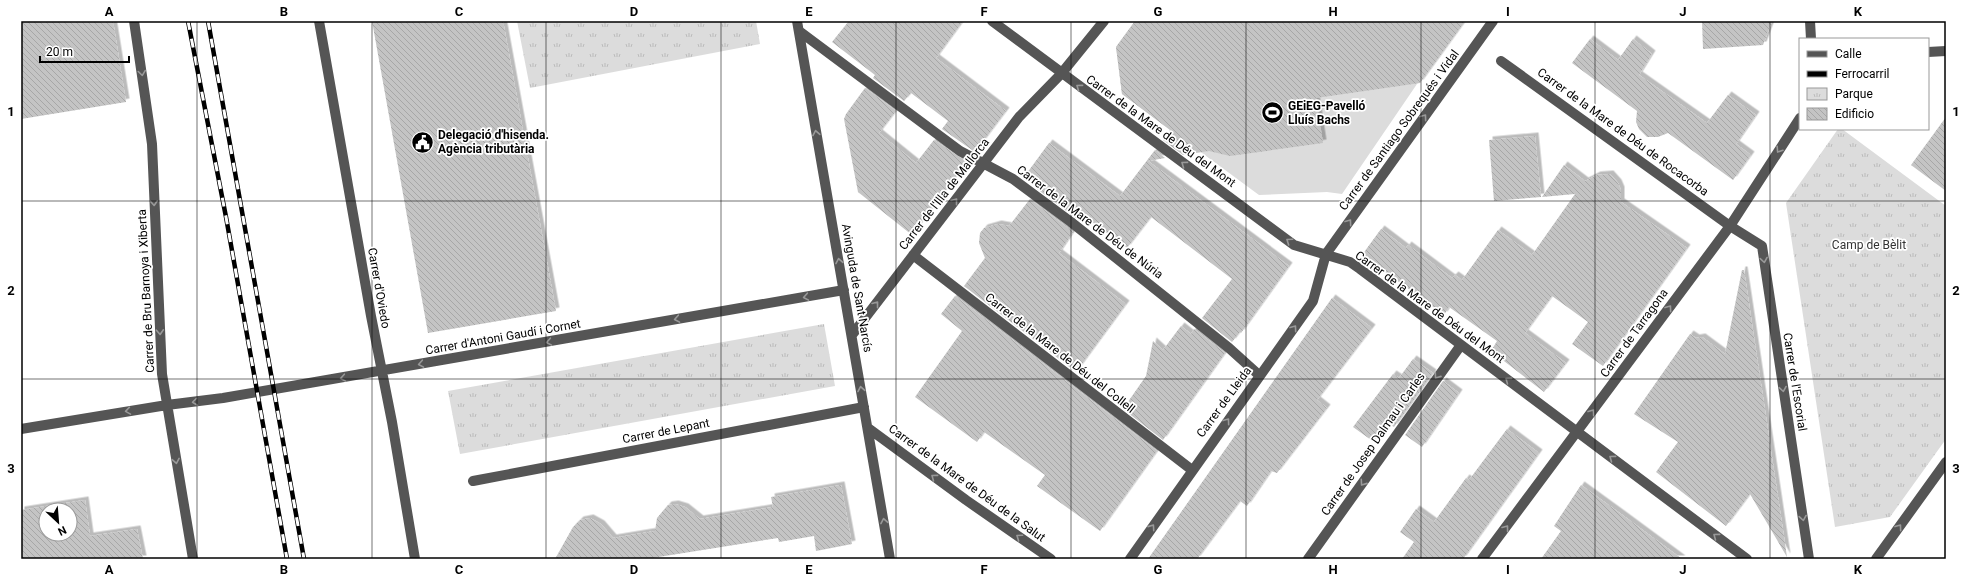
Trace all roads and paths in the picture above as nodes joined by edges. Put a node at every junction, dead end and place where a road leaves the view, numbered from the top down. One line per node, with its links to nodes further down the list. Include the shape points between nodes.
1 (134, 21): 23 (street, Carrer de Bru Barnoya i Xiberta, one-way to 23, via 152,144 162,374)
2 (319, 21): 21 (street, Carrer d'Oviedo)
3 (992, 21): 12 (street, Carrer de la Mare de Déu del Mont)
4 (1104, 21): 12 (street, Carrer de l'Illa de Mallorca)
5 (1493, 21): 16 (street, Carrer de Santiago Sobrequés i Vidal, one-way to 5)
6 (1810, 21): 8 (street)
7 (798, 26): 14 (street, Carrer de la Mare de Déu de Núria, via 960,151); 18 (street, Avinguda de Sant Narcís, one-way to 7)
8 (1811, 38)
9 (1946, 51): 10 (street)
10 (1929, 52)
11 (1501, 61): 15 (street, Carrer de la Mare de Déu de Rocacorba)
12 (1062, 74): 14 (street, Carrer de l'Illa de Mallorca, via 1019,117); 16 (street, Carrer de la Mare de Déu del Mont, one-way to 12, via 1294,245)
13 (1799, 120): 15 (street, Carrer de Tarragona, one-way to 15)
14 (984, 163): 17 (street, Carrer de l'Illa de Mallorca, one-way to 14); 22 (street, Carrer de la Mare de Déu de Núria, via 1013,179 1071,222 1229,348)
15 (1730, 226): 27 (street, Carrer de Tarragona, one-way to 15); 39 (street, Carrer de l'Escorial, one-way to 39, via 1762,246)
16 (1326, 254): 20 (street, Carrer de la Mare de Déu del Mont, via 1350,262); 22 (street, Carrer de Lleida, one-way to 16, via 1313,301)
17 (913, 255): 19 (street, Carrer de l'Illa de Mallorca, one-way to 17); 29 (street, Carrer de la Mare de Déu del Collell)
18 (844, 290): 19 (street, Avinguda de Sant Narcís); 21 (street, Carrer d'Antoni Gaudí i Cornet, one-way to 21)
19 (852, 335): 24 (street, Avinguda de Sant Narcís, one-way to 19)
20 (1461, 345): 27 (street, Carrer de la Mare de Déu del Mont, one-way to 20); 36 (street, Carrer de Josep Dalmau i Carles, one-way to 36)
21 (382, 371): 23 (street, Carrer d'Antoni Gaudí i Cornet, one-way to 23); 32 (street, Carrer d'Oviedo)
22 (1260, 376): 29 (street, Carrer de Lleida, one-way to 22)
23 (167, 406): 26 (street, Carrer d'Antoni Gaudí i Cornet, one-way to 26); 31 (street, Carrer de Bru Barnoya i Xiberta, one-way to 31)
24 (864, 407): 25 (street, Avinguda de Sant Narcís); 30 (street, Carrer de Lepant)
25 (868, 428): 33 (street, Avinguda de Sant Narcís, one-way to 25); 34 (street, Carrer de la Mare de Déu de la Salut, one-way to 25)
26 (21, 429)
27 (1577, 433): 37 (street, Carrer de Tarragona, one-way to 27); 38 (street, Carrer de la Mare de Déu del Mont, one-way to 27)
28 (1946, 463): 40 (street, one-way to 28)
29 (1192, 470): 35 (street, Carrer de Lleida, one-way to 29)
30 (473, 481)
31 (193, 559)
32 (415, 559)
33 (890, 559)
34 (1051, 559)
35 (1130, 559)
36 (1308, 559)
37 (1482, 559)
38 (1747, 559)
39 (1809, 559)
40 (1876, 559)

